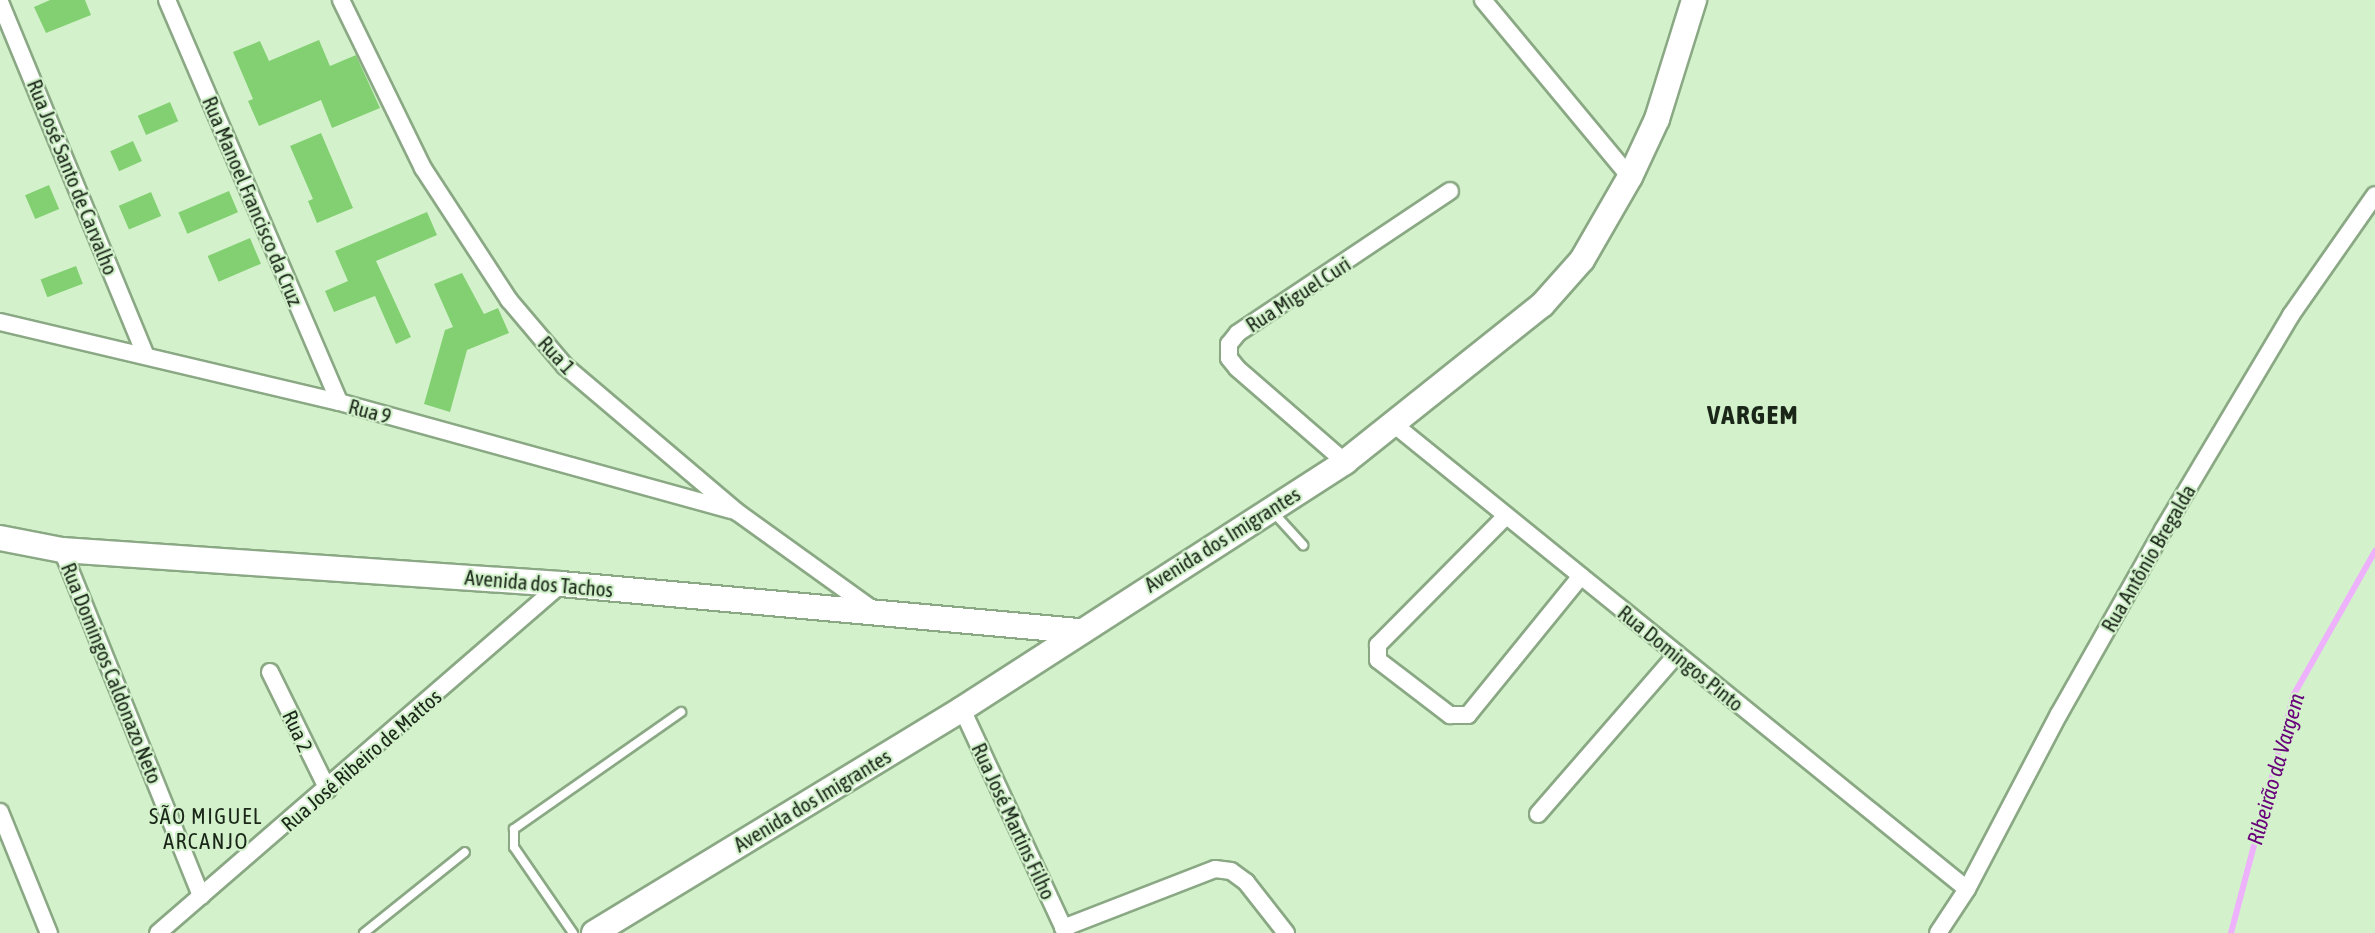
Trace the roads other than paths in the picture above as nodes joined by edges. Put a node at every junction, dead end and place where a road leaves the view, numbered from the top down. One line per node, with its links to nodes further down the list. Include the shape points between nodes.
1 (167, 0): 11 (street, Rua Manoel Francisco da Cruz)
2 (341, 0): 15 (street, Rua 1, via 423,168 508,300 565,366)
3 (1483, 0): 6 (street)
4 (1694, 0): 6 (street, Avenida dos Imigrantes, via 1657,119)
5 (0, 2): 10 (street, Rua José Santo de Carvalho)
6 (1630, 177): 12 (street, Avenida dos Imigrantes, via 1582,260 1542,305)
7 (1450, 191): 13 (street, Rua Miguel Curi, via 1238,333 1229,344 1229,358 1237,368)
8 (2375, 195): 32 (street, Rua Antônio Bregalda, via 2291,315 2163,530 2059,714)
9 (0, 322): 10 (street, Rua 9)
10 (145, 353): 11 (street, Rua 9)
11 (339, 402): 15 (street, Rua 9)
12 (1396, 426): 13 (street, Avenida dos Imigrantes); 16 (street, Rua Domingos Pinto)
13 (1345, 462): 14 (street, Avenida dos Imigrantes)
14 (1270, 509): 18 (lane); 23 (street, Avenida dos Imigrantes)
15 (737, 512): 22 (street, Rua 1)
16 (1506, 516): 20 (street, Rua Domingos Pinto); 20 (street, via 1378,645 1378,660 1450,715 1468,715)
17 (0, 538): 19 (street, Avenida dos Tachos)
18 (1303, 545)
19 (62, 550): 21 (street, Avenida dos Tachos); 33 (street, Rua Domingos Caldonazo Neto)
20 (1581, 576): 24 (street, Rua Domingos Pinto)
21 (561, 584): 22 (street, Avenida dos Tachos); 28 (street, Rua José Ribeiro de Mattos)
22 (882, 616): 23 (street, Avenida dos Tachos)
23 (1078, 631): 26 (street, Avenida dos Imigrantes)
24 (1677, 654): 30 (street); 32 (street, Rua Domingos Pinto)
25 (270, 672): 28 (street, Rua 2)
26 (962, 709): 34 (street, Rua José Martins Filho); 39 (street, Avenida dos Imigrantes)
27 (681, 712): 38 (lane, via 514,829 514,847)
28 (328, 790): 33 (street, Rua José Ribeiro de Mattos)
29 (0, 812): 35 (street)
30 (1538, 813)
31 (465, 852): 37 (lane)
32 (1967, 889): 41 (street, Rua Antônio Bregalda)
33 (201, 896): 36 (street, Rua José Ribeiro de Mattos)
34 (1065, 930): 40 (street, via 1215,869 1231,871 1246,882)
35 (49, 933)
36 (158, 933)
37 (364, 933)
38 (573, 933)
39 (594, 933)
40 (1286, 933)
41 (1938, 933)

